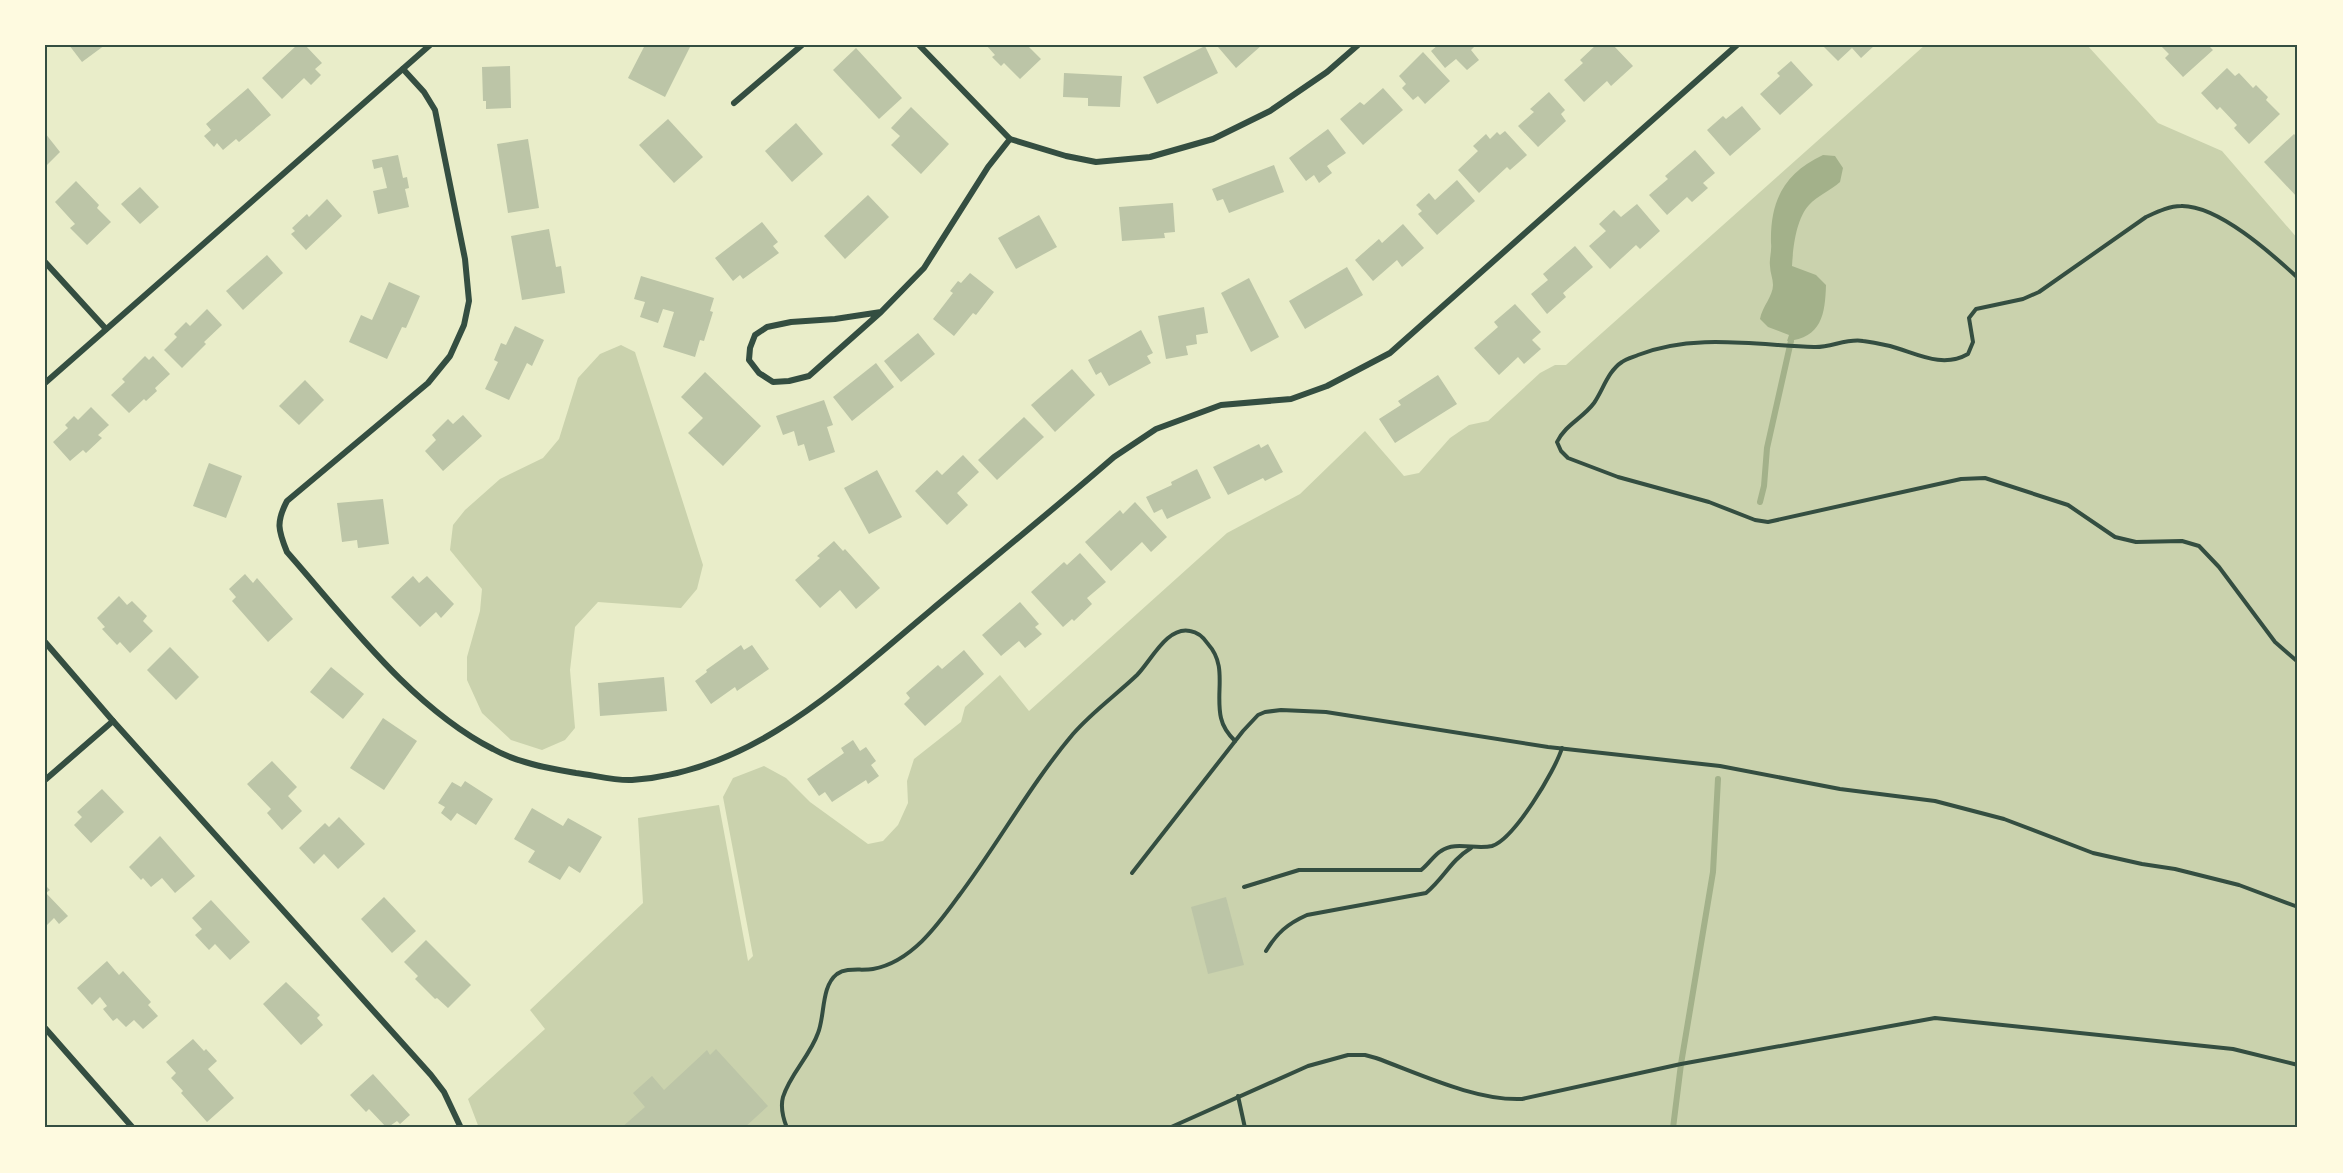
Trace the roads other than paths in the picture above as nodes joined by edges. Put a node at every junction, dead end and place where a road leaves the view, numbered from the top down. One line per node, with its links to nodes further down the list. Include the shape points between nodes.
1 (430, 45): 6 (street)
2 (802, 45): 7 (street)
3 (919, 45): 8 (street)
4 (1358, 45): 8 (street, via 1328,72 1270,111 1213,139 1150,157 1096,162)
5 (1737, 45): 6 (street, via 1390,353 1327,386 1291,399 1221,405 1156,429 1114,457 785,727 713,763 630,780 542,767 494,750 452,723 375,652 287,552 279,532 279,515 287,501 428,383 450,356 464,325 468,301 465,259 435,110)
6 (403, 69): 11 (street)
7 (735, 103)
8 (1010, 139): 10 (street, via 924,268)
9 (45, 262): 11 (street)
10 (881, 312): 10 (street, via 809,376 773,382 749,360 755,335 767,327)
11 (106, 329): 12 (street)
12 (45, 383)
13 (45, 642): 14 (street)
14 (113, 721): 15 (street); 18 (street, via 431,1075)
15 (45, 780)
16 (45, 1028): 17 (street)
17 (133, 1128)
18 (461, 1128)

